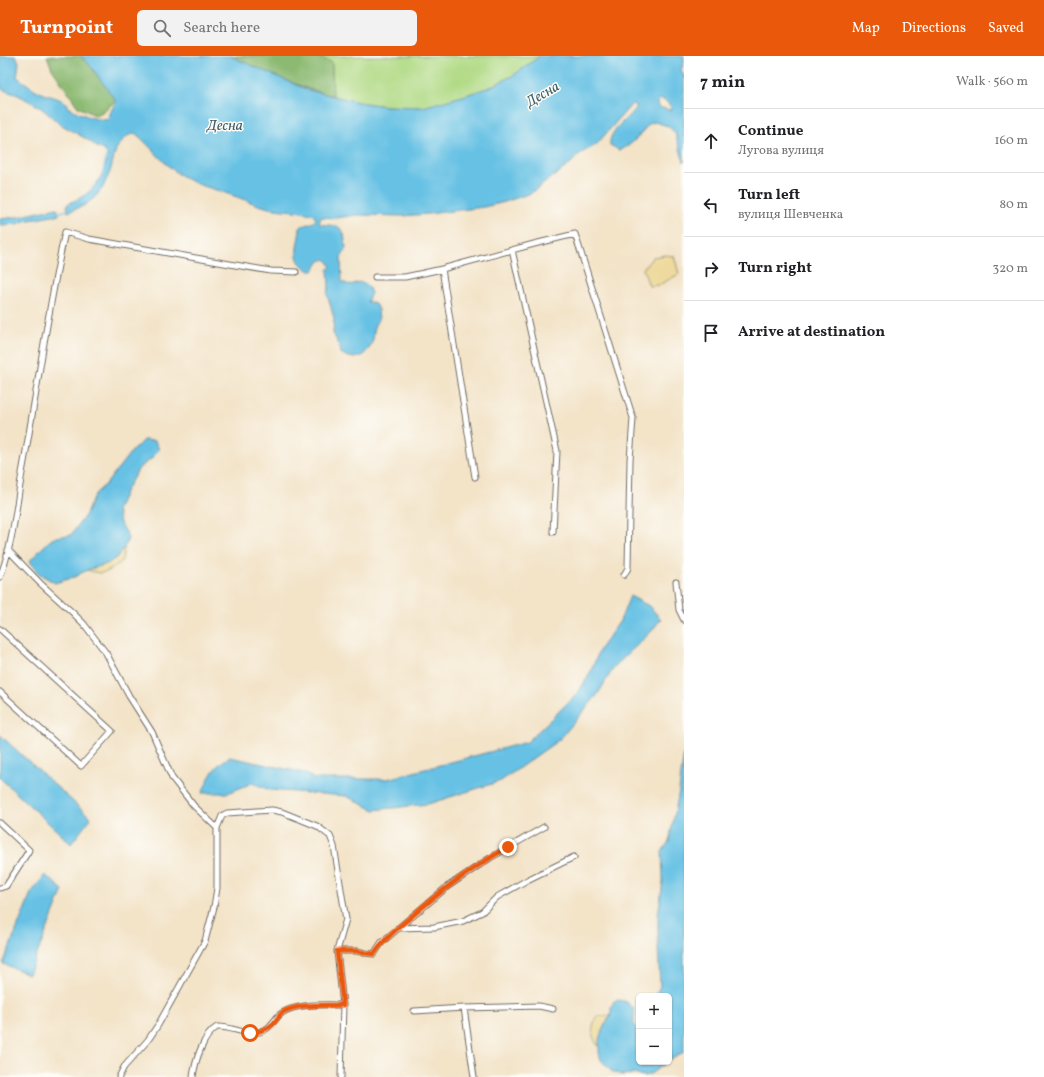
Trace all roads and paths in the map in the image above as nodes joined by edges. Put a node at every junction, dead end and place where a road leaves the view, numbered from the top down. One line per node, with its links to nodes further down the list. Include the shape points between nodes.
1 (512, 250): 2 (street); 6 (street, via 557,451); 8 (street, via 576,234 633,418 628,568)
2 (442, 269): 4 (street, via 405,276); 5 (street)
3 (296, 272): 7 (street, via 271,271 89,239 65,232)
4 (375, 278)
5 (475, 477)
6 (553, 532)
7 (8, 550): 9 (street); 16 (street, via 84,624 106,653 152,732 172,778 194,806)
8 (624, 575)
9 (0, 577)
10 (676, 582): 11 (street, via 679,610)
11 (684, 620)
12 (0, 629): 13 (street, via 112,731 81,766)
13 (0, 692)
14 (0, 823): 18 (street, via 28,850 6,886)
15 (544, 827): 19 (street, via 453,883)
16 (217, 828): 20 (street, via 222,816 227,813 272,810 316,826 330,836 334,846 346,920); 25 (street, via 217,888 204,941 158,1026 124,1067)
17 (574, 857): 19 (street, via 497,897 472,918 434,927)
18 (1, 888)
19 (398, 928): 20 (street, via 382,942 374,954)
20 (337, 951): 21 (street)
21 (343, 1005): 26 (street, via 304,1006 293,1009 281,1014 273,1024 258,1032 217,1027 206,1038 196,1061); 27 (street)
22 (464, 1008): 23 (street, via 539,1006); 24 (street); 28 (street)
23 (553, 1009)
24 (414, 1011)
25 (119, 1077)
26 (193, 1077)
27 (342, 1077)
28 (474, 1077)

